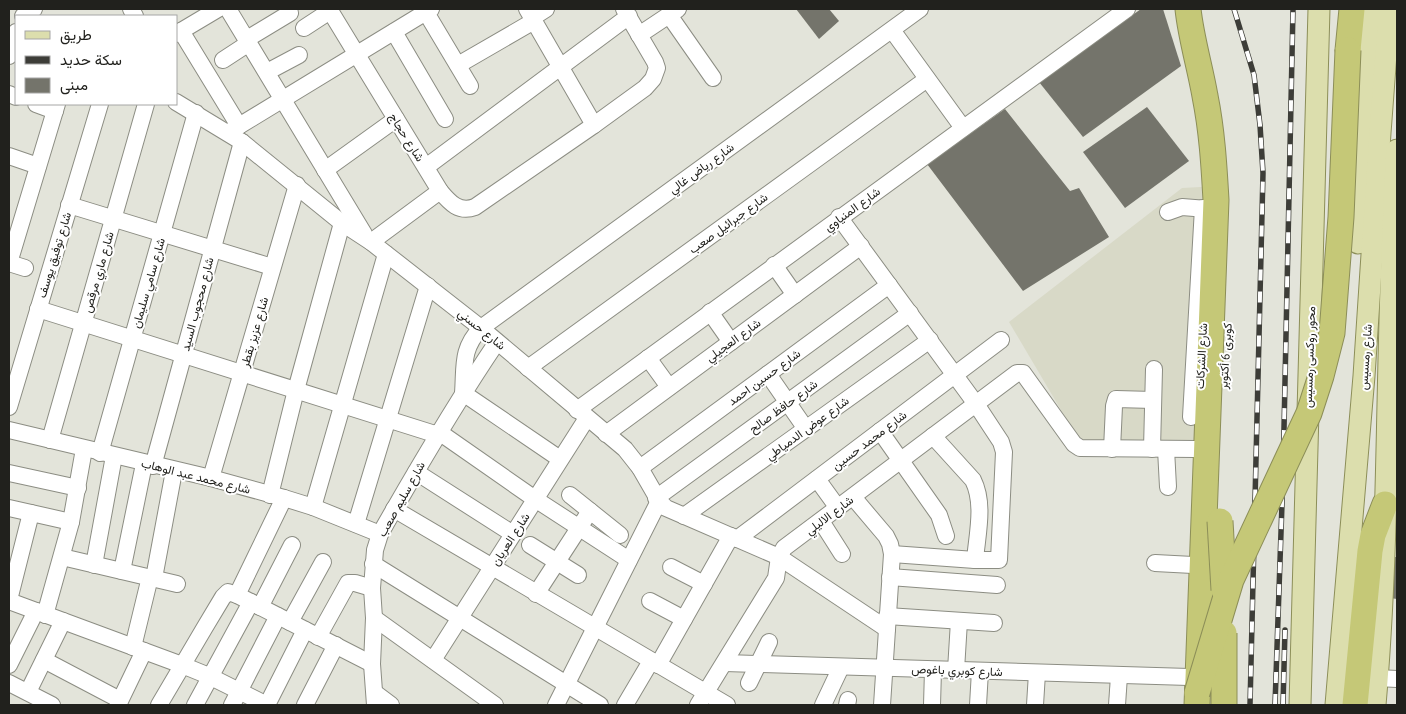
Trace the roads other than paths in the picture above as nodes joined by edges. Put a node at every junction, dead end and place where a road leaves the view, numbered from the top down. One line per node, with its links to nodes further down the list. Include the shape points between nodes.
1 (218, 9): 20 (street)
2 (228, 9): 23 (street)
3 (546, 9): 17 (street)
4 (920, 9): 19 (street, شارع رياض غالي)
5 (1127, 9): 43 (street, شارع المنياوي)
6 (1204, 9): 213 (highway, كوبرى 6 أكتوبر, bridge, via 1226,116 1230,192 1229,290 1219,474 1224,589)
7 (1319, 9): 232 (main road, محور روكسى رمسيس)
8 (1352, 9): 213 (highway, bridge, via 1332,333 1309,413 1232,580)
9 (1372, 9): 88 (main road, via 1356,326)
10 (1388, 9): 88 (main road, شارع رمسيس)
11 (329, 10): 18 (street); 25 (street, شارع حجاج)
12 (427, 10): 21 (street); 27 (street)
13 (674, 12): 22 (street); 30 (street)
14 (290, 13): 23 (street)
15 (627, 13): 22 (street); 28 (street)
16 (1183, 15): 53 (main road, شارع الشركات, via 1207,160); 213 (highway, كوبرى 6 أكتوبر, bridge, via 1191,32 1206,97 1214,149 1216,200)
17 (531, 16): 27 (street); 28 (street)
18 (304, 28)
19 (892, 30): 31 (street); 75 (street, شارع رياض غالي)
20 (179, 32): 44 (street)
21 (394, 32): 25 (street); 41 (street)
22 (639, 35): 42 (street, شارع حجاج, via 657,68 650,84)
23 (248, 41): 26 (street); 29 (street)
24 (299, 55): 29 (street)
25 (357, 55): 33 (street); 40 (street, شارع حجاج)
26 (223, 60)
27 (458, 65): 32 (street)
28 (560, 67): 42 (street); 48 (street)
29 (267, 72): 33 (street)
30 (713, 78)
31 (928, 79): 43 (street); 83 (street, شارع جبرائيل صعب)
32 (470, 86)
33 (283, 99): 44 (street); 49 (street)
34 (178, 103): 39 (street, شارع حسني)
35 (43, 105): 38 (street)
36 (100, 105): 52 (street, شارع توفيق يوسف)
37 (146, 105): 57 (street, شارع ماري مرقص)
38 (56, 107): 47 (street)
39 (196, 113): 44 (street, شارع حسني); 59 (street, شارع سامي سليمان)
40 (396, 119): 48 (street, شارع حجاج); 49 (street)
41 (445, 120)
42 (594, 125): 51 (street, شارع حجاج, via 475,207 458,208)
43 (962, 128): 56 (street, شارع المنياوي)
44 (236, 134): 50 (street, شارع حسني); 62 (street, شارع محجوب السيد)
45 (1397, 150): 69 (main road, شارع رمسيس)
46 (9, 156): 47 (street)
47 (38, 166): 55 (street)
48 (426, 166): 51 (street, شارع حجاج)
49 (325, 170): 60 (street)
50 (296, 185): 58 (street, شارع حسني); 66 (street, شارع عزيز بقطر)
51 (440, 191): 60 (street)
52 (69, 205): 57 (street); 71 (street, شارع توفيق يوسف)
53 (1205, 209): 54 (street, via 1182,207); 89 (main road, شارع الشركات)
54 (1168, 212)
55 (16, 215): 64 (street)
56 (840, 217): 61 (street); 65 (street, شارع المنياوي)
57 (113, 219): 59 (street); 74 (street, شارع ماري مرقص)
58 (342, 223): 60 (street, شارع حسني); 91 (street)
59 (162, 234): 62 (street); 76 (street, شارع سامي سليمان)
60 (369, 240): 63 (street, شارع حسني)
61 (861, 246): 68 (street); 70 (street, شارع العجيلي)
62 (212, 249): 66 (street); 81 (street, شارع محجوب السيد)
63 (386, 254): 67 (street, شارع حسني); 97 (street)
64 (14, 265)
65 (774, 265): 70 (street); 72 (street, شارع المنياوي)
66 (272, 268): 85 (street, شارع عزيز بقطر)
67 (428, 286): 75 (street, شارع حسني); 101 (street)
68 (889, 286): 73 (street); 86 (street, شارع حسين احمد)
69 (1392, 288): 92 (street); 129 (main road, شارع رمسيس)
70 (795, 295): 80 (street, شارع العجيلي)
71 (38, 309): 74 (street); 98 (street, شارع توفيق يوسف)
72 (710, 312): 80 (street); 82 (street, شارع المنياوي)
73 (910, 313): 77 (street); 95 (street, شارع حافظ صالح)
74 (83, 323): 76 (street); 108 (street, شارع ماري مرقص)
75 (481, 328): 79 (street, شارع حسني); 93 (street, شارع سليم صعب, via 471,339 466,352)
76 (132, 339): 81 (street); 112 (street, شارع سامي سليمان)
77 (930, 340): 87 (street); 102 (street, شارع عوض الدمياطي)
78 (1001, 340): 87 (street, شارع محمد حسين)
79 (498, 342): 83 (street, شارع حسني); 93 (street, شارع سليم صعب)
80 (731, 342): 90 (street, شارع العجيلي)
81 (183, 355): 85 (street); 115 (street, شارع محجوب السيد)
82 (648, 358): 90 (street); 99 (street, شارع المنياوي)
83 (528, 368): 99 (street, شارع حسني)
84 (1154, 369): 94 (street)
85 (242, 373): 91 (street); 120 (street, شارع عزيز بقطر)
86 (768, 374): 95 (street); 116 (street, شارع حسين احمد)
87 (955, 375): 96 (street); 104 (street, شارع محمد حسين)
88 (1364, 376): 233 (main road, شارع رمسيس)
89 (1196, 377): 100 (street); 111 (main road, شارع الشركات)
90 (669, 387): 106 (street, شارع العجيلي)
91 (296, 390): 97 (street); 125 (street)
92 (1397, 392)
93 (464, 393): 105 (street, شارع سليم صعب); 113 (street)
94 (1153, 400): 109 (street, via 1116,399); 110 (street)
95 (788, 402): 102 (street); 128 (street, شارع حافظ صالح)
96 (976, 404): 107 (street, شارع الاليلي); 109 (street, شارع الاليلي, via 1017,373 1023,373 1077,446); 155 (street, via 1004,452 1000,560)
97 (342, 405): 101 (street); 130 (street)
98 (9, 407)
99 (582, 414): 106 (street, شارع حسني); 113 (street, شارع العريان)
100 (1191, 417)
101 (388, 419): 105 (street); 139 (street)
102 (806, 429): 136 (street, شارع عوض الدمياطي)
103 (9, 430): 108 (street, شارع محمد عبد الوهاب)
104 (880, 431): 114 (street); 121 (street, شارع محمد حسين)
105 (439, 433): 118 (street, شارع سليم صعب); 127 (street)
106 (606, 434): 116 (street, شارع حسني, via 625,449)
107 (933, 436): 114 (street, شارع الاليلي); 155 (street, via 977,488 979,513)
108 (50, 440): 112 (street, شارع محمد عبد الوهاب)
109 (1112, 449): 110 (street)
110 (1159, 449): 111 (street); 122 (street)
111 (1196, 449): 161 (main road, شارع الشركات)
112 (99, 453): 115 (street, شارع محمد عبد الوهاب); 123 (street); 160 (street)
113 (560, 459): 127 (street, شارع العريان)
114 (901, 461): 126 (street, شارع الاليلي); 144 (street, via 939,515)
115 (149, 465): 117 (street, شارع محمد عبد الوهاب); 164 (street, شارع محجوب السيد)
116 (640, 468): 128 (street, شارع حسني)
117 (174, 471): 120 (street, شارع محمد عبد الوهاب); 167 (street)
118 (416, 472): 133 (street, شارع سليم صعب); 142 (street)
119 (9, 473): 123 (street)
120 (211, 478): 125 (street, شارع محمد عبد الوهاب)
121 (817, 479): 132 (street); 145 (street, شارع محمد حسين)
122 (1168, 487)
123 (78, 488): 138 (street)
124 (570, 495): 134 (street)
125 (277, 497): 130 (street, شارع محمد عبد الوهاب); 174 (street)
126 (853, 497): 132 (street, شارع الاليلي); 151 (street, via 886,536)
127 (535, 499): 140 (street); 142 (street, شارع العريان)
128 (657, 500): 136 (street, شارع حسني); 154 (street)
129 (1385, 504): 148 (main road, شارع رمسيس); 234 (highway, via 1373,535 1367,572)
130 (313, 507): 139 (street, شارع محمد عبد الوهاب)
131 (9, 508): 135 (street)
132 (838, 508): 137 (street, شارع الاليلي)
133 (394, 509): 141 (street, شارع سليم صعب); 163 (street)
134 (590, 511): 140 (street); 143 (street)
135 (31, 512): 138 (street); 149 (street)
136 (684, 516): 145 (street, شارع حسني)
137 (821, 521): 150 (street); 152 (street, شارع الاليلي, via 784,548)
138 (71, 522): 153 (street)
139 (356, 524): 141 (street, شارع محمد عبد الوهاب)
140 (579, 527): 154 (street); 157 (street)
141 (380, 534): 159 (street, شارع سليم صعب)
142 (513, 534): 163 (street, شارع العريان)
143 (620, 535)
144 (946, 536)
145 (734, 537): 152 (street, شارع حسني); 169 (street)
146 (292, 545): 174 (street)
147 (530, 545): 157 (street)
148 (1391, 546): 206 (main road, شارع رمسيس)
149 (15, 551): 173 (street)
150 (842, 554)
151 (892, 554): 155 (street); 166 (street)
152 (778, 557): 183 (street, شارع حسني); 193 (street, via 776,578)
153 (62, 558): 160 (street); 176 (street)
154 (629, 560): 185 (street)
155 (975, 560)
156 (323, 562): 179 (street)
157 (557, 562): 165 (street); 172 (street)
158 (1155, 563): 161 (street)
159 (373, 564): 171 (street, شارع سليم صعب); 178 (street)
160 (94, 565): 164 (street)
161 (1193, 565): 213 (main road, شارع الشركات)
162 (671, 567): 169 (street)
163 (491, 568): 172 (street); 178 (street, شارع العريان)
164 (122, 571): 167 (street)
165 (578, 575)
166 (890, 577): 170 (street); 183 (street)
167 (152, 578): 168 (street); 189 (street)
168 (177, 584)
169 (704, 584): 180 (street)
170 (997, 585)
171 (372, 588): 177 (street, شارع سليم صعب); 186 (street, via 348,583)
172 (536, 594): 185 (street)
173 (9, 601): 176 (street)
174 (249, 601): 179 (street); 197 (street, via 228,592 225,594); 204 (street)
175 (650, 601): 180 (street)
176 (41, 613): 181 (street); 196 (street)
177 (374, 618): 191 (street); 194 (street, شارع سليم صعب)
178 (460, 618): 191 (street, شارع العريان); 208 (street)
179 (284, 619): 186 (street); 210 (street)
180 (684, 619): 192 (street)
181 (63, 621): 189 (street); 190 (street)
182 (959, 621): 183 (street); 184 (street); 201 (street)
183 (887, 622): 199 (street)
184 (994, 623)
185 (594, 629): 192 (street); 208 (street)
186 (312, 634): 188 (street); 218 (street)
187 (769, 642): 195 (street)
188 (336, 645): 194 (street); 219 (street)
189 (139, 649): 197 (street); 214 (street)
190 (44, 660): 209 (street); 214 (street)
191 (433, 660): 221 (street)
192 (655, 663): 212 (street); 224 (street)
193 (725, 663): 195 (street, شارع كوبري باغوص); 212 (street)
194 (372, 664): 211 (street, شارع سليم صعب)
195 (758, 664): 198 (street, شارع كوبري باغوص); 207 (street)
196 (9, 665)
197 (182, 665): 204 (street); 216 (street)
198 (841, 667): 199 (street, شارع كوبري باغوص); 226 (street)
199 (884, 668): 200 (street, شارع كوبري باغوص); 227 (street)
200 (933, 670): 201 (street, شارع كوبري باغوص); 228 (street)
201 (956, 670): 202 (street, شارع كوبري باغوص)
202 (980, 671): 203 (street, شارع كوبري باغوص); 229 (street)
203 (1037, 673): 205 (street, شارع كوبري باغوص); 230 (street)
204 (209, 676): 210 (street); 217 (street)
205 (1119, 676): 213 (street, شارع كوبري باغوص); 231 (street)
206 (1387, 679): 235 (main road, شارع رمسيس)
207 (749, 683)
208 (566, 684): 222 (street); 223 (street)
209 (15, 689): 215 (street)
210 (236, 698): 218 (street)
211 (375, 699): 220 (street)
212 (702, 699): 225 (street)
213 (1202, 699)
214 (119, 703)
215 (47, 704)
216 (159, 705)
217 (195, 705)
218 (267, 705)
219 (305, 705)
220 (391, 705)
221 (495, 705)
222 (556, 705)
223 (600, 705)
224 (625, 705)
225 (727, 705)
226 (824, 705)
227 (882, 705)
228 (932, 705)
229 (978, 705)
230 (1035, 705)
231 (1117, 705)
232 (1300, 705)
233 (1336, 705)
234 (1355, 705)
235 (1375, 705)

